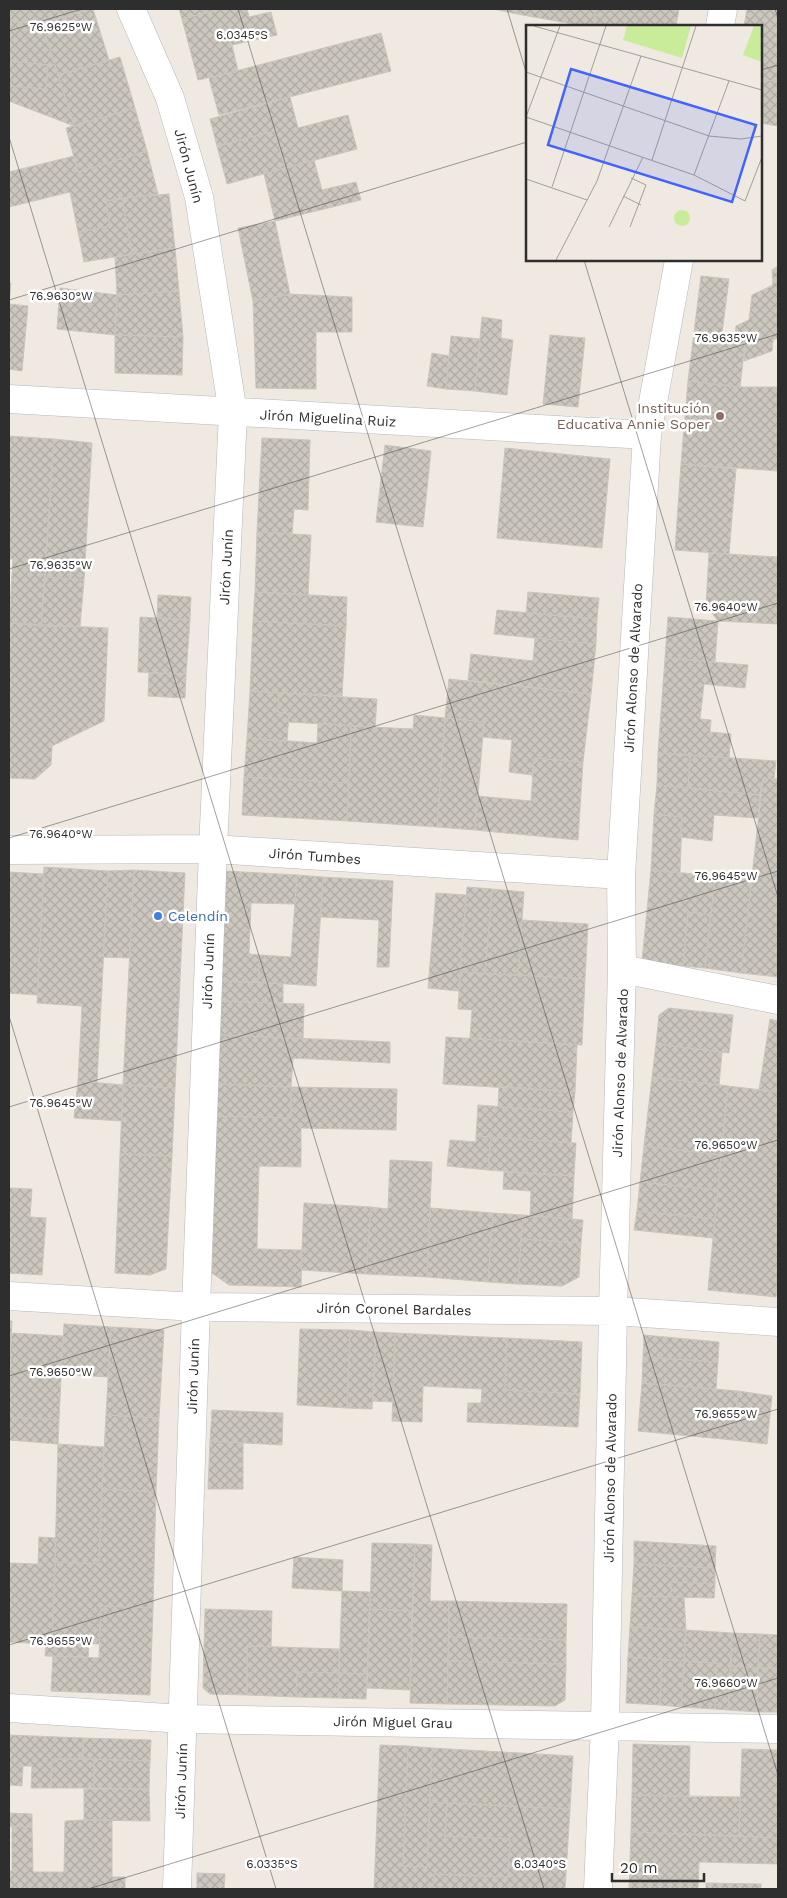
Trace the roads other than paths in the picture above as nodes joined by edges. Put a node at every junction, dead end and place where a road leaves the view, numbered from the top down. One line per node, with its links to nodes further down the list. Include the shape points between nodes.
1 (131, 9): 6 (street, Jirón Junín, via 170,98 198,197)
2 (724, 9): 3 (street)
3 (720, 25)
4 (678, 261): 7 (street, Jirón Alonso de Alvarado)
5 (9, 399): 6 (street, Jirón Miguelina Ruiz)
6 (233, 413): 7 (street, Jirón Miguelina Ruiz); 8 (street, Jirón Junín)
7 (647, 435): 10 (street, Jirón Alonso de Alvarado)
8 (213, 849): 9 (street, Jirón Tumbes); 10 (street, Jirón Tumbes); 14 (street, Jirón Junín)
9 (9, 850)
10 (621, 875): 11 (street, Jirón Alonso de Alvarado)
11 (622, 969): 12 (street); 15 (street, Jirón Alonso de Alvarado)
12 (778, 1000)
13 (9, 1296): 14 (street, Jirón Coronel Bardales)
14 (196, 1307): 15 (street, Jirón Coronel Bardales); 18 (street, Jirón Junín)
15 (613, 1311): 16 (street, Jirón Coronel Bardales); 19 (street, Jirón Alonso de Alvarado)
16 (778, 1322)
17 (9, 1708): 18 (street, Jirón Miguel Grau)
18 (184, 1719): 19 (street, Jirón Miguel Grau); 21 (street, Jirón Junín)
19 (606, 1725): 20 (street, Jirón Miguel Grau); 22 (street, Jirón Alonso de Alvarado)
20 (778, 1728)
21 (177, 1889)
22 (598, 1889)

